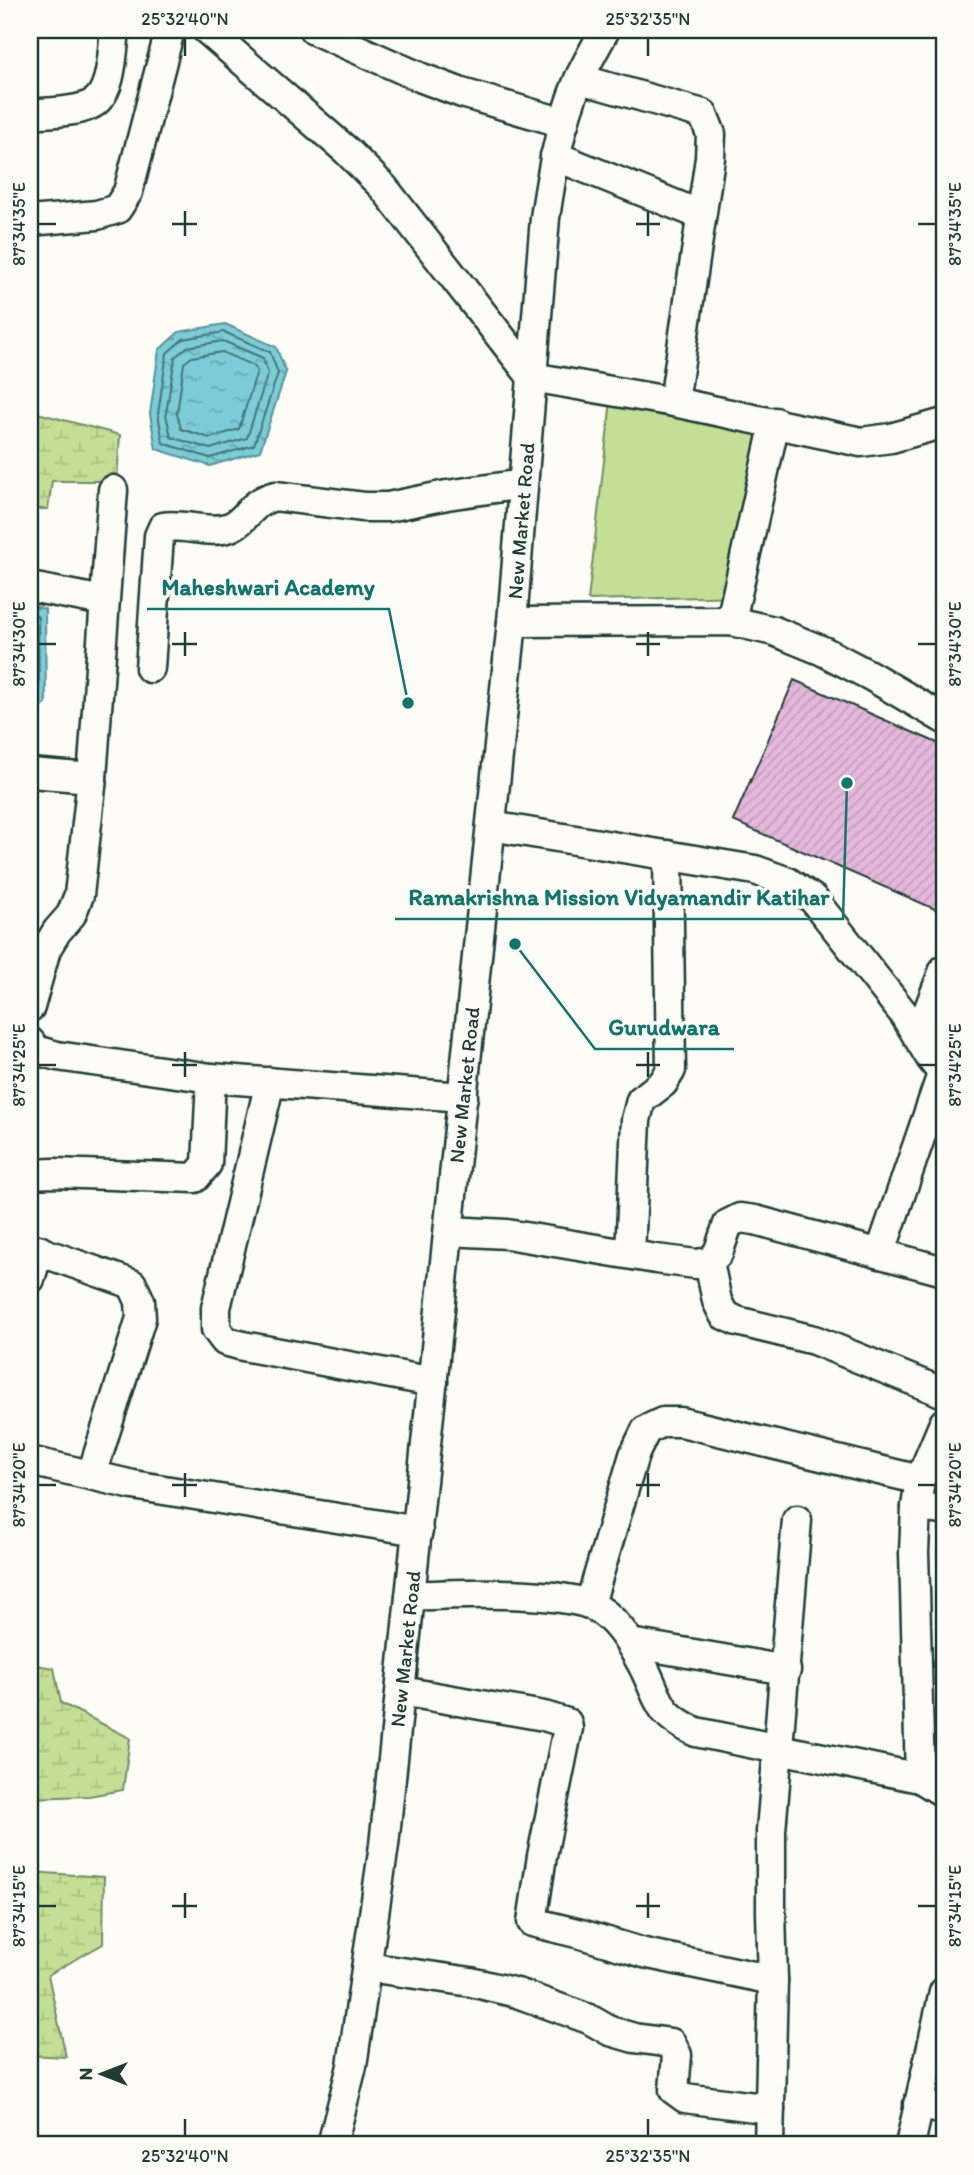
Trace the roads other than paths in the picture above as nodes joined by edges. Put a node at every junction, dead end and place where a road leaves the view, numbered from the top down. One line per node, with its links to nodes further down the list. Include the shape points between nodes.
1 (115, 30): 7 (street, via 102,95 91,105)
2 (170, 30): 11 (street, via 128,192 117,209)
3 (314, 30): 8 (street, via 462,93)
4 (604, 30): 6 (street, New Market Road)
5 (218, 34): 12 (street, via 384,188)
6 (580, 79): 8 (street, New Market Road); 10 (street, via 704,114 711,134)
7 (30, 114)
8 (564, 123): 9 (street, New Market Road)
9 (555, 156): 10 (street); 12 (street, New Market Road)
10 (701, 215): 13 (street)
11 (30, 221)
12 (531, 377): 13 (street); 16 (street, New Market Road)
13 (674, 402): 14 (street)
14 (775, 422): 15 (street, via 861,442); 20 (street)
15 (944, 424)
16 (523, 484): 21 (street, New Market Road); 22 (street, via 388,507 275,496 262,499 232,526 163,527)
17 (113, 490): 19 (street)
18 (30, 587): 19 (street)
19 (104, 601): 25 (street)
20 (731, 621): 21 (street); 23 (street, via 774,631 823,651)
21 (512, 622): 26 (street, New Market Road)
22 (150, 668)
23 (944, 719)
24 (30, 773): 25 (street)
25 (92, 778): 29 (street, via 79,895 71,915 46,949)
26 (491, 826): 27 (street); 35 (street, New Market Road)
27 (668, 855): 30 (street, via 755,870 788,882 813,899); 39 (street, via 671,1070 663,1083 641,1100 636,1120)
28 (944, 970): 30 (street)
29 (30, 1007)
30 (918, 1037): 32 (street)
31 (30, 1042): 33 (street, via 36,1050 57,1056)
32 (943, 1074): 40 (street)
33 (211, 1078): 34 (street); 36 (street, via 207,1164 195,1178)
34 (270, 1082): 35 (street); 44 (street, via 216,1308 216,1329 225,1342)
35 (463, 1097): 37 (street, New Market Road)
36 (30, 1174)
37 (449, 1231): 39 (street, via 507,1234); 44 (street, New Market Road)
38 (34, 1249): 43 (street); 48 (street, via 132,1284 140,1301 141,1318)
39 (630, 1254): 41 (street)
40 (880, 1254): 41 (street, via 740,1218 728,1224 718,1253); 42 (street)
41 (709, 1262): 45 (street, via 724,1315 814,1340)
42 (944, 1271)
43 (30, 1279)
44 (433, 1382): 53 (street, New Market Road)
45 (944, 1393)
46 (944, 1423): 49 (street)
47 (30, 1461): 48 (street)
48 (92, 1474): 53 (street)
49 (920, 1480): 50 (street); 55 (street, via 681,1422 663,1422 646,1430 634,1455)
50 (916, 1507): 51 (street); 60 (street)
51 (944, 1510)
52 (797, 1520): 57 (street)
53 (418, 1531): 54 (street, New Market Road)
54 (410, 1596): 55 (street, via 494,1593); 58 (street, New Market Road)
55 (590, 1604): 56 (street, via 612,1620)
56 (630, 1643): 57 (street); 59 (street, via 660,1706 673,1722 696,1732)
57 (786, 1670): 59 (street)
58 (401, 1691): 62 (street, New Market Road); 63 (street, via 567,1723 531,1923)
59 (777, 1750): 60 (street); 63 (street, via 771,1831)
60 (920, 1778): 61 (street)
61 (944, 1793)
62 (367, 1967): 66 (street, via 517,1993 634,2038 671,2043 677,2055 674,2090 685,2098); 67 (street, New Market Road, via 352,2066)
63 (773, 1980): 66 (street)
64 (944, 1992): 65 (street)
65 (931, 2107): 69 (street)
66 (770, 2109): 68 (street)
67 (332, 2145)
68 (769, 2145)
69 (910, 2145)

